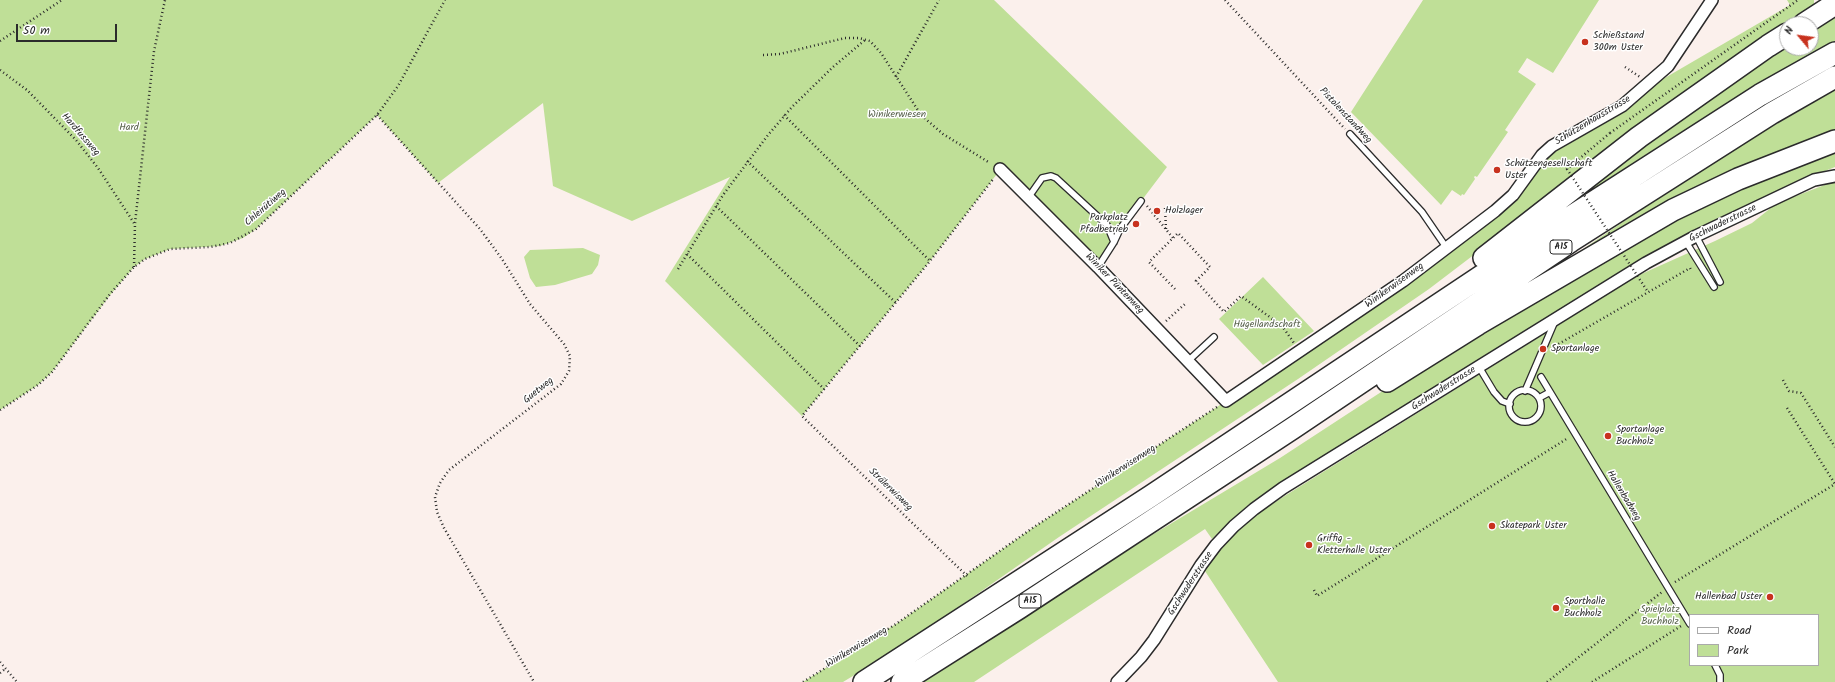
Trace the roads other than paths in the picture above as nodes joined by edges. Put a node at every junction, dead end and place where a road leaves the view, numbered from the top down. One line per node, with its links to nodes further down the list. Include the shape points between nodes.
1 (1712, 0): 18 (street, Schützenhausstrasse, via 1668,66 1657,77 1622,106 1552,146 1495,212)
2 (1833, 0): 4 (highway)
3 (1835, 4): 5 (highway)
4 (1815, 16)
5 (1817, 16)
6 (1779, 39): 24 (highway, via 1639,137 1462,276 1381,333)
7 (1835, 52): 24 (highway, A15, via 1760,95 1654,162)
8 (1835, 77): 33 (highway, A15, via 1766,117 1571,240)
9 (1350, 134): 18 (lane, Pistolenstandweg, via 1422,212)
10 (1835, 142): 33 (highway, via 1738,179 1672,210 1478,324 1315,426)
11 (1000, 169): 13 (street, Winiker Püntenweg)
12 (1835, 176): 15 (street, Gschwaderstrasse, via 1814,180)
13 (1028, 198): 16 (lane, via 1042,178 1056,178 1107,225); 19 (street, Winiker Püntenweg)
14 (1141, 201): 16 (lane, via 1120,229)
15 (1696, 236): 17 (street, Gschwaderstrasse); 20 (lane)
16 (1114, 242): 19 (lane)
17 (1686, 242): 21 (lane); 22 (street, Gschwaderstrasse, via 1646,263)
18 (1446, 247): 31 (street, Winikerwisenweg, via 1402,281)
19 (1098, 267): 25 (street, Winiker Püntenweg)
20 (1720, 282)
21 (1714, 287)
22 (1555, 319): 26 (street, Gschwaderstrasse); 28 (lane)
23 (1214, 337): 25 (lane)
24 (1354, 359): 36 (highway, A15, via 1145,501)
25 (1188, 361): 31 (street, Winiker Püntenweg)
26 (1478, 368): 32 (lane, via 1494,392 1502,401); 38 (street, Gschwaderstrasse, via 1283,488 1234,526 1201,564 1146,651)
27 (1541, 377): 29 (lane, Hallenbadweg)
28 (1525, 391): 30 (lane); 32 (lane, via 1515,395)
29 (1550, 392): 30 (lane); 34 (lane, Hallenbadweg)
30 (1539, 398): 32 (lane, via 1539,414 1531,421 1516,419 1512,415)
31 (1226, 401)
32 (1510, 404)
33 (1293, 428): 37 (highway, A15)
34 (1689, 623)
35 (1716, 666): 39 (lane)
36 (864, 682)
37 (902, 682)
38 (1117, 682)
39 (1720, 682)

